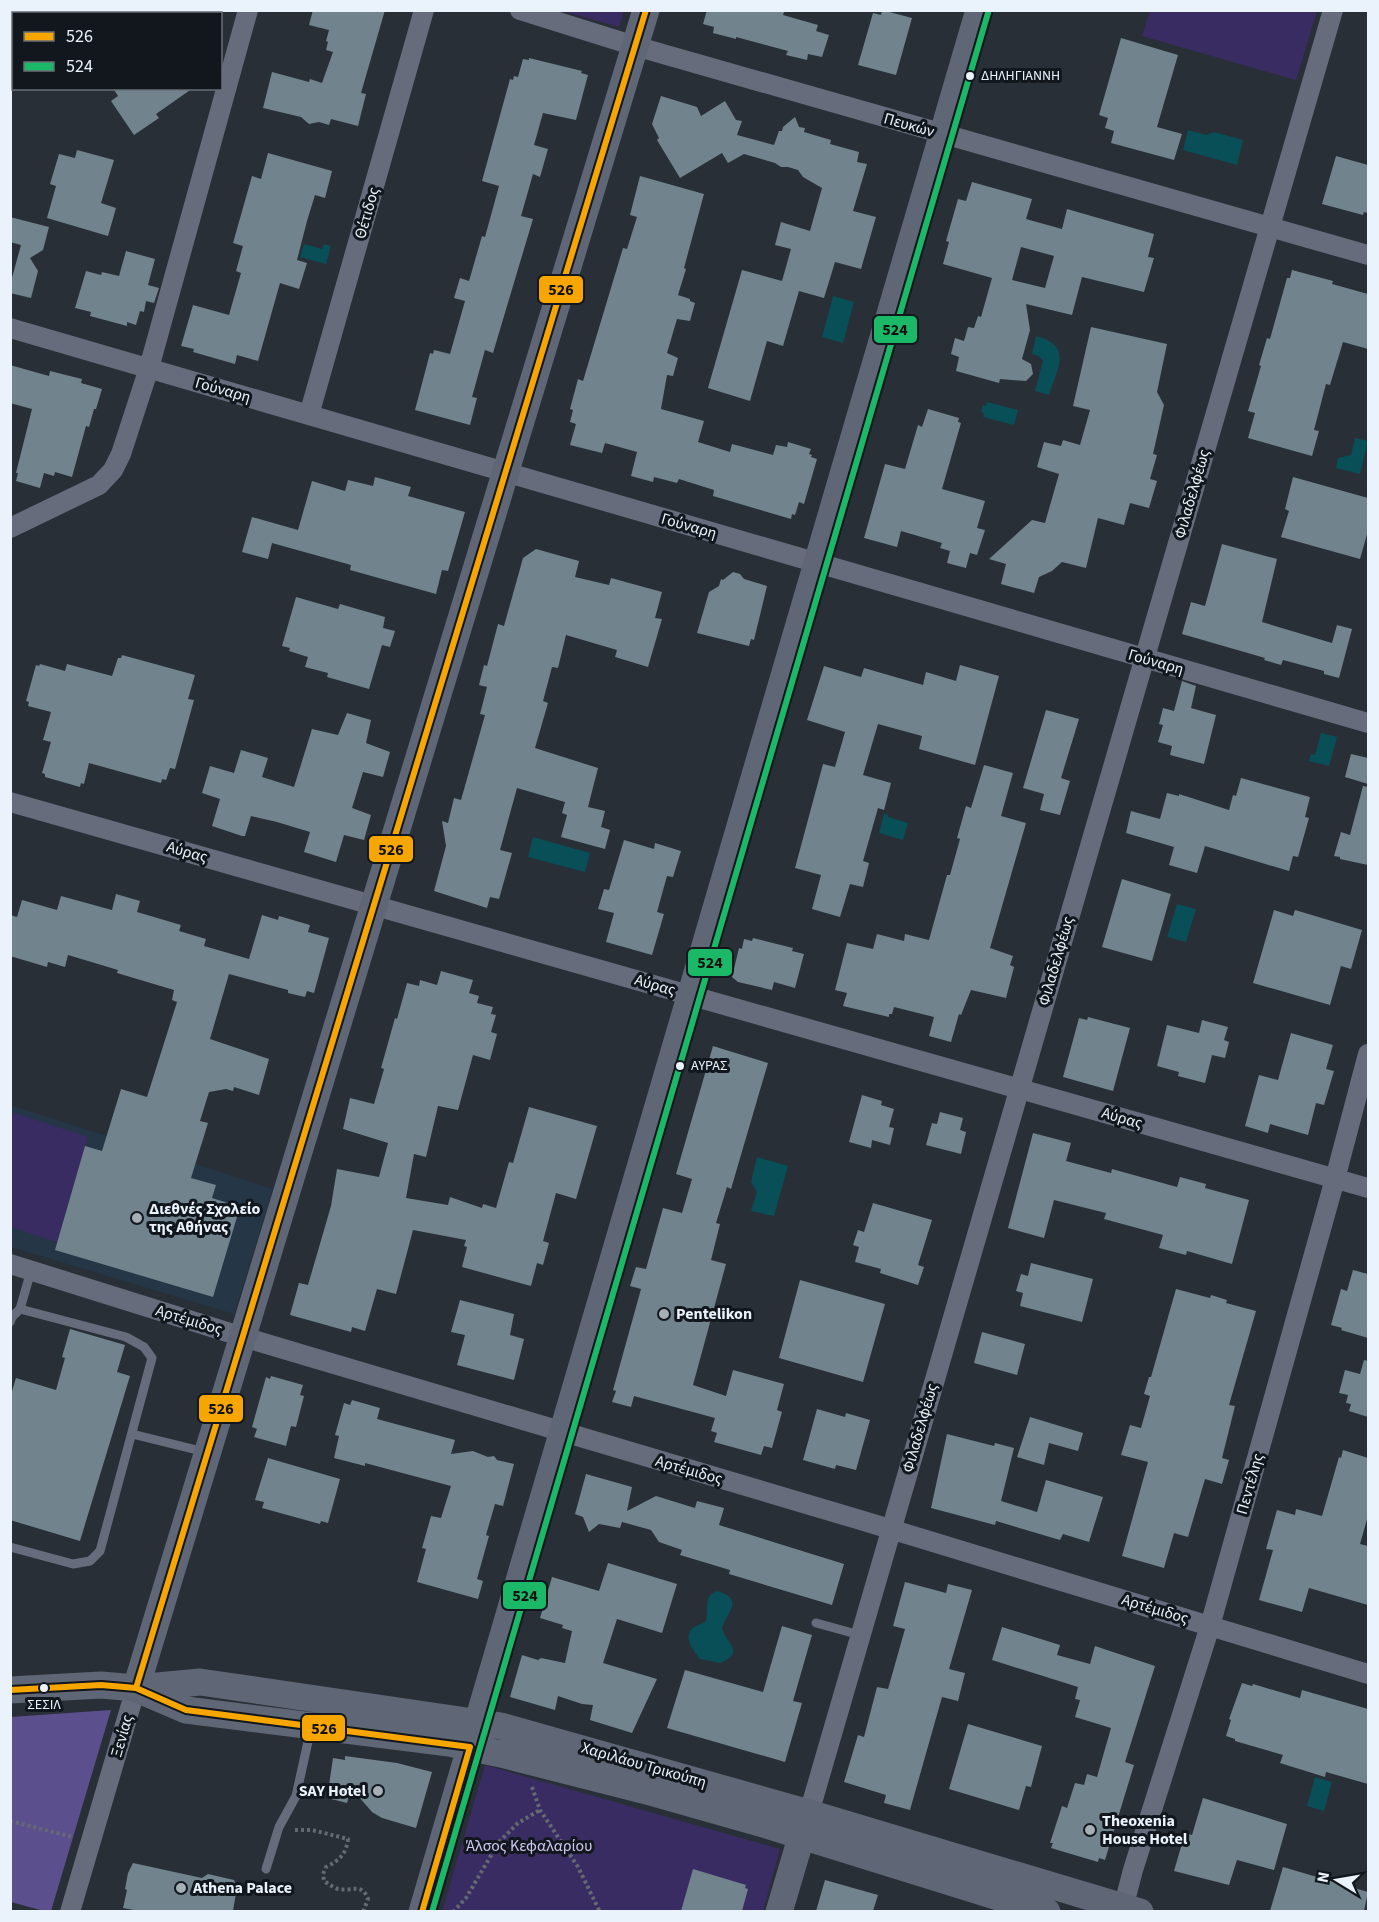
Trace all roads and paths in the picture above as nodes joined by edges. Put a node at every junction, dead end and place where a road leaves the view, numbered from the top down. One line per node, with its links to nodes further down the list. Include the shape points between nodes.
1 (248, 10): 12 (street)
2 (424, 10): 13 (street, Θέτιδος)
3 (520, 10): 7 (street, Πευκών)
4 (646, 10): 7 (street, Ξενίας)
5 (979, 10): 8 (street)
6 (1333, 10): 9 (street, Φιλαδελφέως)
7 (635, 46): 8 (street, Πευκών); 14 (street, Ξενίας)
8 (943, 135): 9 (street, Πευκών); 16 (street)
9 (1270, 226): 10 (street, Πευκών); 17 (street, Φιλαδελφέως)
10 (1368, 255)
11 (10, 328): 12 (street, Γούναρη)
12 (149, 368): 13 (street, Γούναρη); 15 (street, via 121,454 99,485)
13 (309, 415): 14 (street, Γούναρη)
14 (506, 472): 16 (street, Γούναρη); 20 (street, Ξενίας)
15 (10, 528)
16 (817, 563): 17 (street, Γούναρη); 21 (street)
17 (1144, 658): 18 (street, Γούναρη); 23 (street, Φιλαδελφέως)
18 (1368, 723)
19 (10, 802): 20 (street, Αύρας)
20 (374, 905): 21 (street, Αύρας); 30 (street, Ξενίας)
21 (691, 996): 23 (street, Αύρας); 31 (street)
22 (1368, 1054): 24 (street, Πεντέλης)
23 (1019, 1089): 24 (street, Αύρας); 34 (street, Φιλαδελφέως)
24 (1335, 1179): 25 (street, Αύρας); 37 (street, Πεντέλης)
25 (1368, 1188)
26 (10, 1264): 27 (street, Αρτέμιδος)
27 (31, 1271): 28 (lane); 30 (street, Αρτέμιδος)
28 (20, 1309): 29 (lane); 32 (lane, via 126,1337 144,1347 152,1358)
29 (10, 1322)
30 (243, 1337): 31 (street, Αρτέμιδος); 33 (street, Ξενίας)
31 (562, 1432): 34 (street, Αρτέμιδος); 42 (street)
32 (132, 1434): 33 (lane); 35 (lane, via 100,1551 90,1561 73,1564)
33 (208, 1453): 40 (street, Ξενίας)
34 (891, 1530): 37 (street, Αρτέμιδος); 38 (street, Φιλαδελφέως)
35 (10, 1547)
36 (816, 1623): 38 (lane)
37 (1210, 1626): 39 (street, Αρτέμιδος); 52 (street, Πεντέλης, via 1133,1870)
38 (860, 1635): 48 (street, Φιλαδελφέως)
39 (1368, 1674)
40 (136, 1688): 41 (street, Χαριλάου Τρικούπη, via 101,1685); 42 (street, Χαριλάου Τρικούπη, via 200,1682); 43 (street, Χαριλάου Τρικούπη, via 186,1710); 50 (street, Ξενίας)
41 (10, 1690)
42 (478, 1721): 44 (street); 48 (street, Χαριλάου Τρικούπη, via 633,1762)
43 (311, 1726): 44 (street, Χαριλάου Τρικούπη); 49 (lane, via 296,1796)
44 (470, 1747): 45 (street, Χαριλάου Τρικούπη); 55 (street)
45 (533, 1763): 46 (path, via 532,1790); 48 (street, Χαριλάου Τρικούπη)
46 (540, 1810): 56 (path, via 518,1823 499,1842 466,1898); 57 (path, via 578,1868)
47 (10, 1821): 50 (path)
48 (805, 1824): 52 (street, Χαριλάου Τρικούπη); 58 (street, Φιλαδελφέως); 59 (street, Χαριλάου Τρικούπη)
49 (279, 1827): 51 (lane); 54 (path, via 348,1839 344,1854 326,1867 324,1881 337,1889 364,1891 368,1899)
50 (91, 1842): 53 (street, Ξενίας)
51 (266, 1869)
52 (1129, 1910)
53 (70, 1911)
54 (363, 1911)
55 (422, 1911)
56 (453, 1911)
57 (600, 1911)
58 (779, 1911)
59 (1047, 1911)

